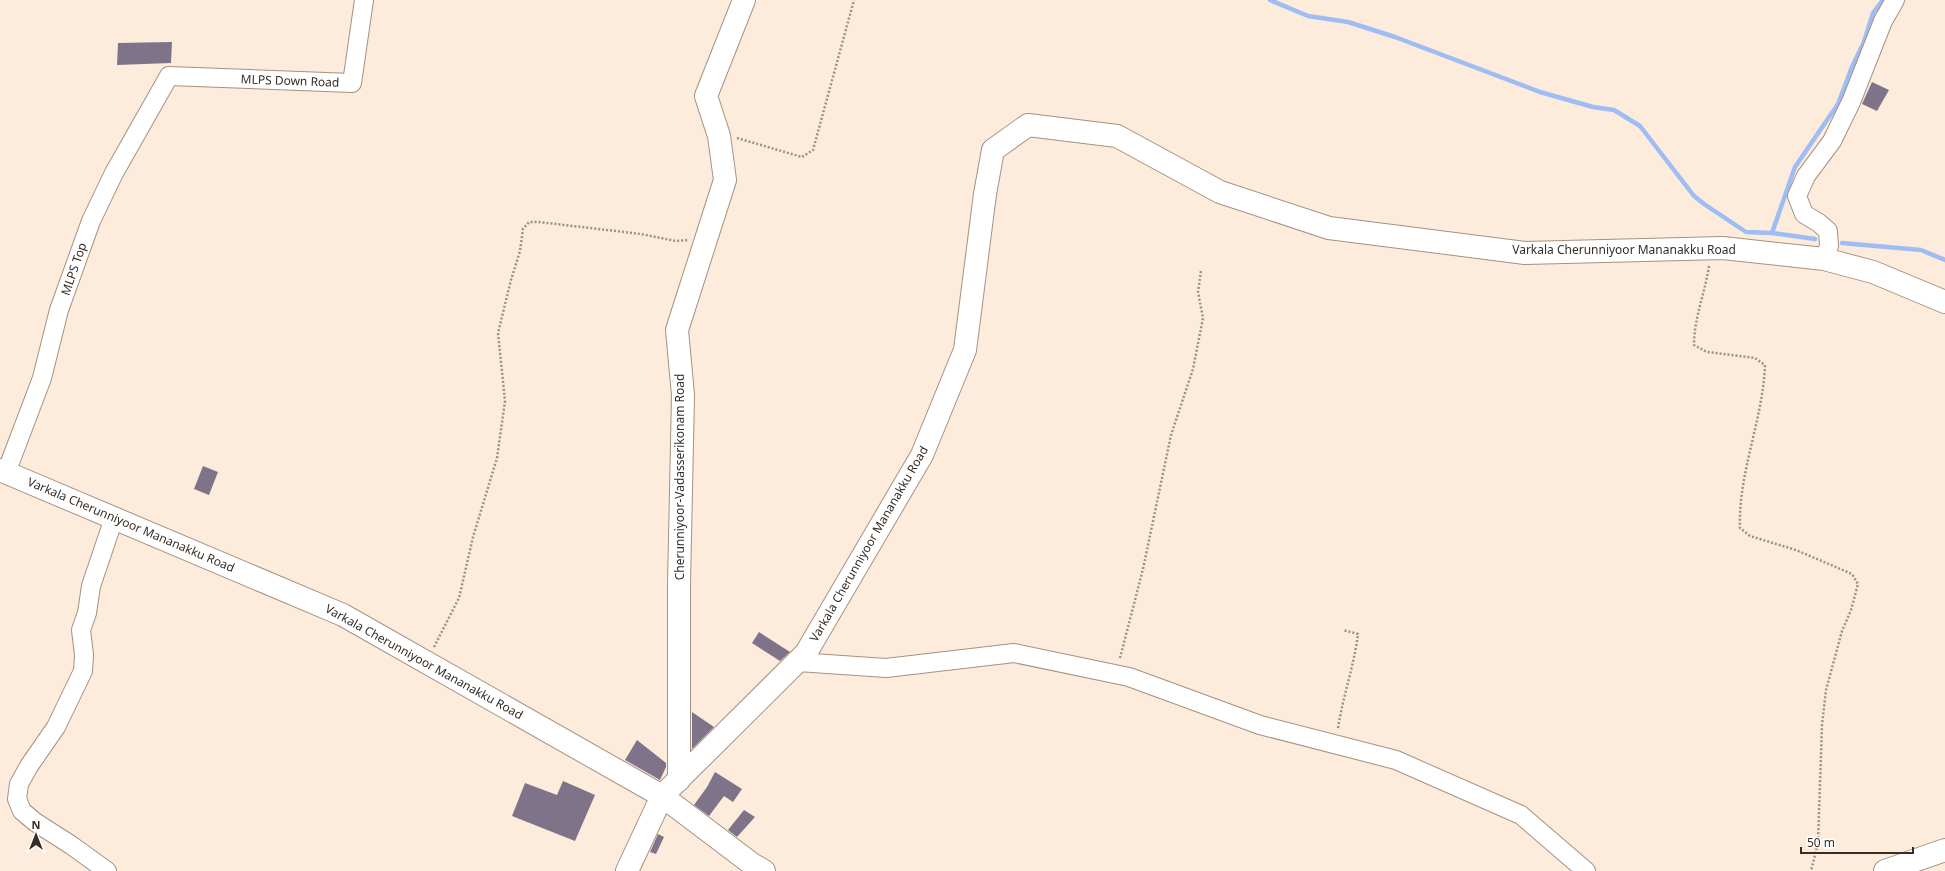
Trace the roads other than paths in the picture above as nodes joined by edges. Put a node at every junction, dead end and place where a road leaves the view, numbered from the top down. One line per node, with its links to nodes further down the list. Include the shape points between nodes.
1 (364, 0): 4 (street, MLPS Down Road, via 352,83)
2 (744, 0): 10 (main road, Cherunniyoor-Vadasserikonam Road, via 706,96 719,136 725,180 677,330 683,395 679,585)
3 (1895, 0): 5 (street, via 1883,21 1851,102 1832,141 1806,176 1797,196 1804,214 1828,231 1829,246)
4 (169, 76): 7 (street, MLPS Top, via 114,173 91,221 59,310 42,378)
5 (1824, 259): 6 (main road, Varkala Cherunniyoor Mananakku Road, via 1873,272); 9 (main road, Varkala Cherunniyoor Mananakku Road, via 1712,248 1525,253 1329,228 1220,192 1117,136 1028,125 993,150 965,350 922,455 806,653)
6 (1945, 302)
7 (3, 472): 8 (main road, Varkala Cherunniyoor Mananakku Road)
8 (114, 518): 11 (main road, Varkala Cherunniyoor Mananakku Road, via 343,615); 13 (street, via 91,586 87,613 81,630 83,671 56,727 19,784 16,799 22,811 35,822 71,844)
9 (798, 662): 10 (main road, Varkala Cherunniyoor Mananakku Road); 16 (street, via 886,668 1014,653 1129,677 1260,725 1396,760 1521,815)
10 (679, 780): 11 (main road, Varkala Cherunniyoor Mananakku Road)
11 (662, 796): 14 (main road); 15 (main road, Varkala Cherunniyoor Mananakku Road)
12 (1945, 850): 17 (main road)
13 (107, 871)
14 (628, 871)
15 (764, 871)
16 (1586, 871)
17 (1885, 871)

